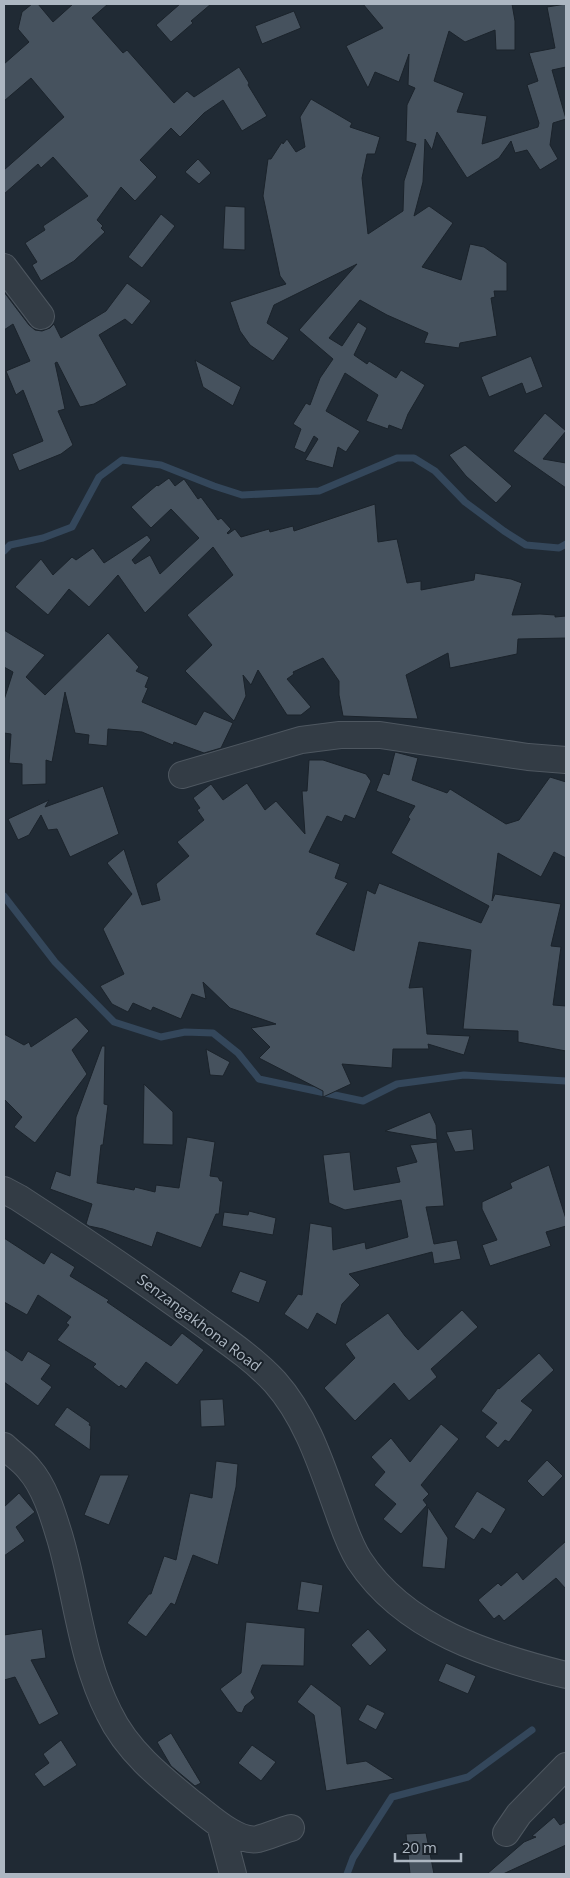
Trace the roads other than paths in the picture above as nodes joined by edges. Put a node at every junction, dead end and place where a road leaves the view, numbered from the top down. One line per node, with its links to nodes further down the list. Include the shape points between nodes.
1 (4, 267): 2 (street)
2 (41, 316)
3 (566, 760): 4 (street, via 380,735 340,735 301,740)
4 (182, 775)
5 (4, 1190): 7 (street, Senzangakhona Road, via 134,1274 245,1355 275,1382 307,1432 348,1541 372,1577 403,1607 432,1627 471,1646)
6 (4, 1446): 9 (street, via 29,1469 53,1515 67,1561 86,1651 109,1713 125,1740 143,1760)
7 (566, 1675)
8 (566, 1766): 11 (street, via 519,1814)
9 (220, 1825): 10 (street, via 243,1838 257,1839); 12 (street)
10 (291, 1828)
11 (506, 1833)
12 (233, 1874)

